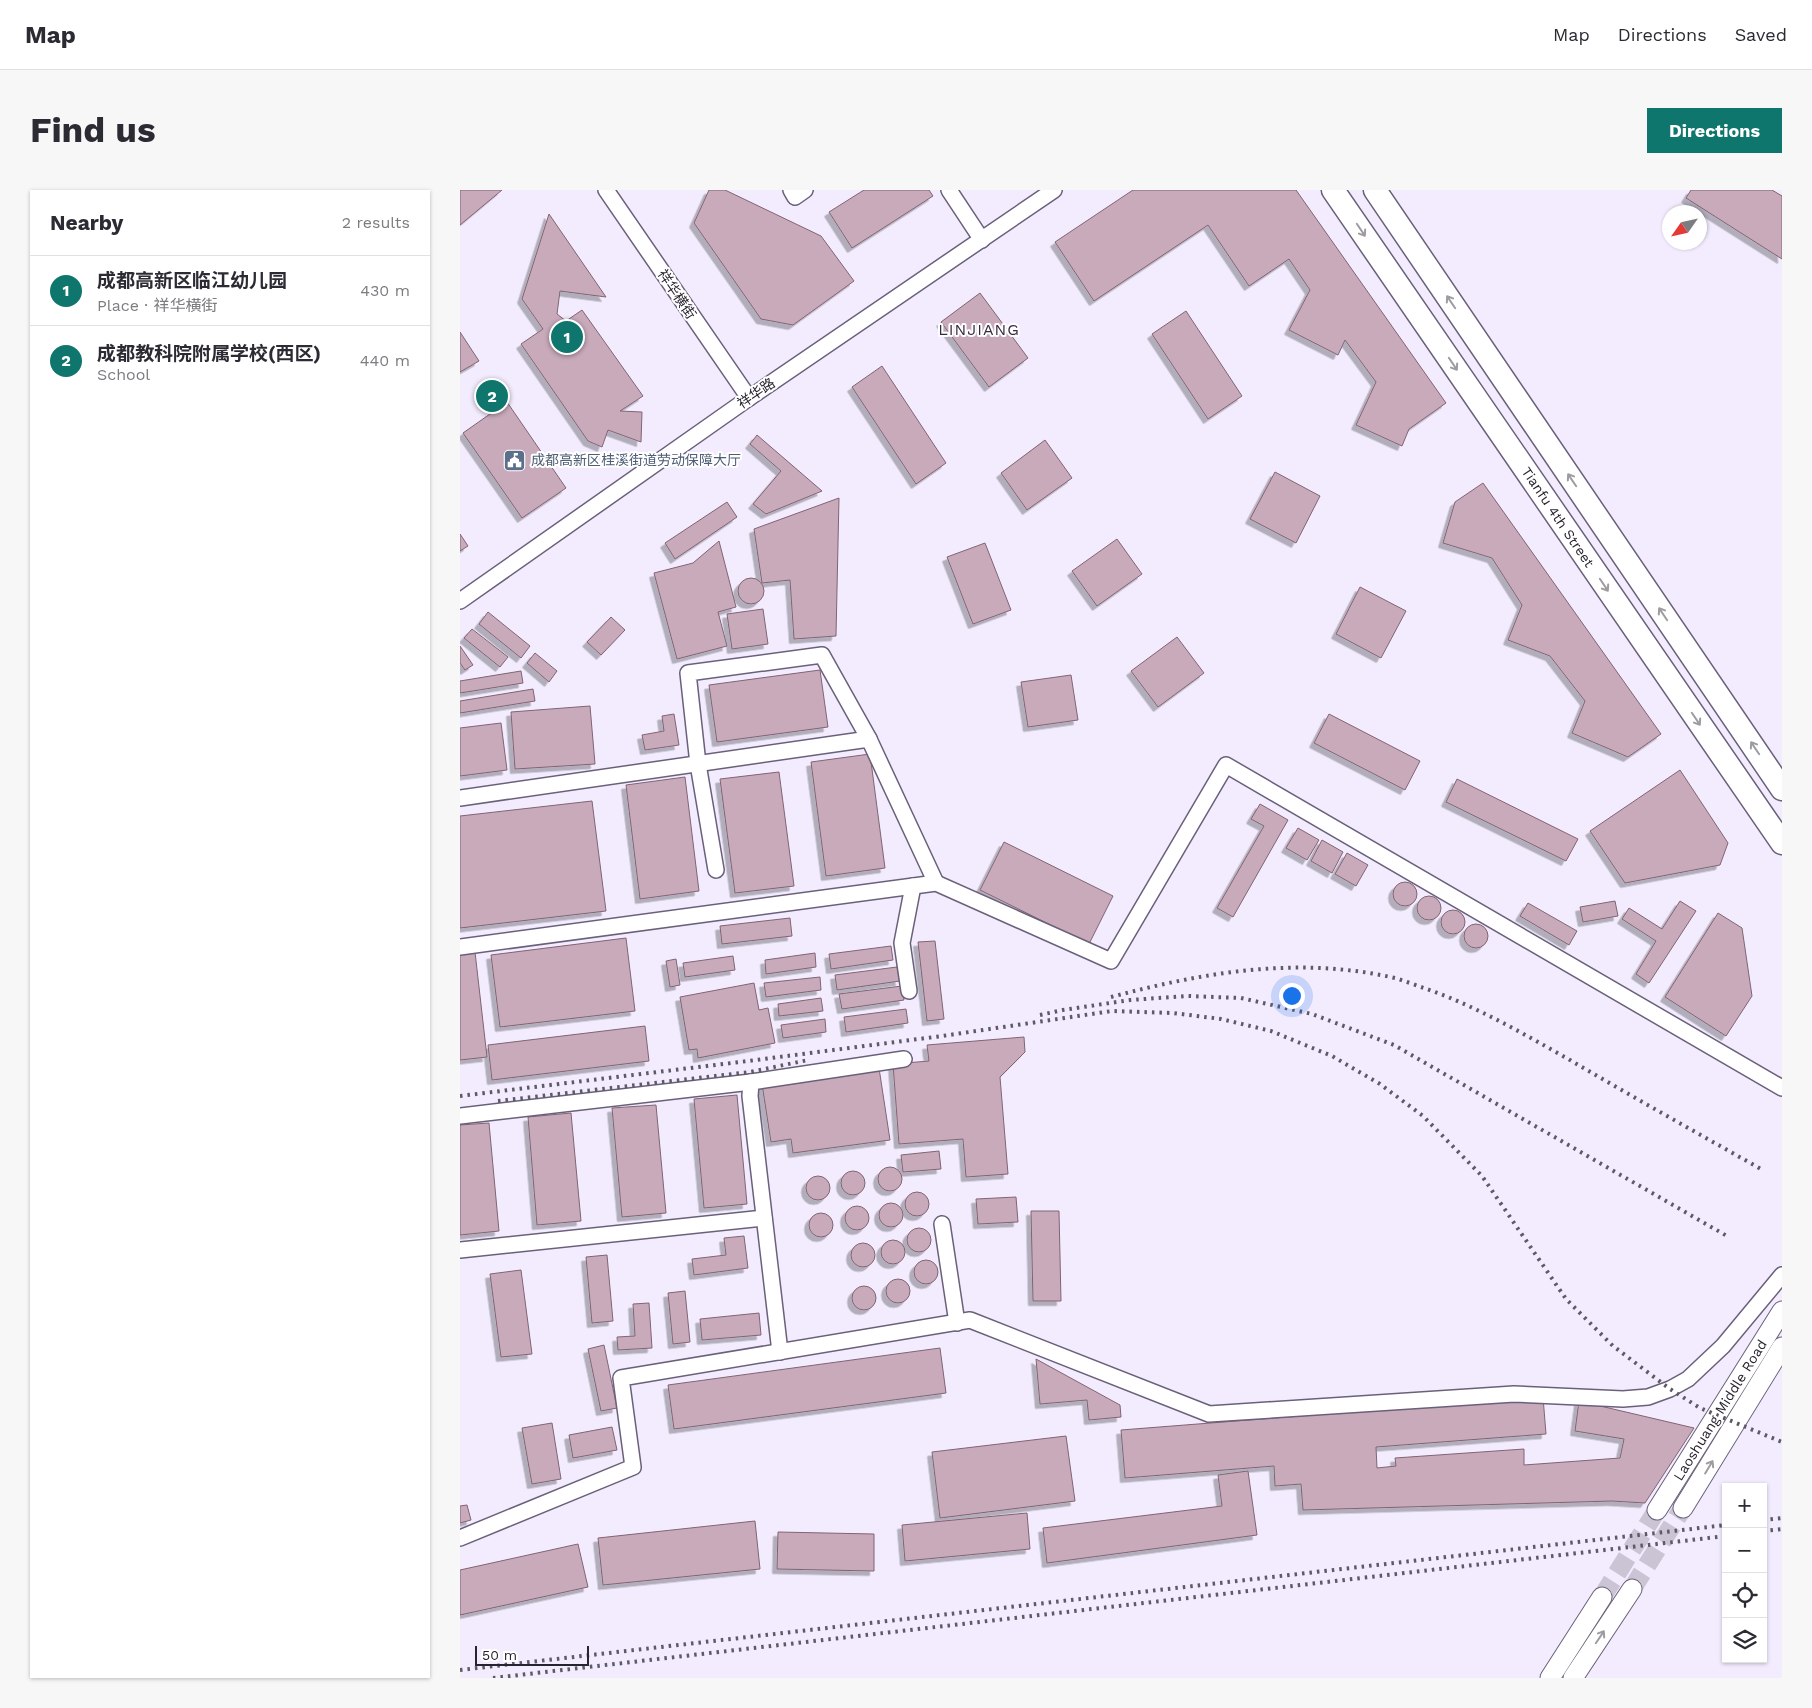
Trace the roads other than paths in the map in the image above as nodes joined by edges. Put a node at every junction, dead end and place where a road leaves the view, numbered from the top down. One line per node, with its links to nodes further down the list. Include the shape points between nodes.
1 (606, 190): 9 (street, 祥华横街)
2 (791, 190): 3 (street, via 795,197)
3 (805, 190)
4 (948, 190): 8 (street)
5 (1054, 190): 8 (street, 祥华路)
6 (1333, 190): 15 (main road, Tianfu 4th Street, one-way to 15)
7 (1374, 190): 13 (main road, one-way to 7)
8 (982, 240): 9 (street, 祥华路)
9 (749, 398): 10 (street, 祥华路)
10 (460, 601)
11 (869, 738): 12 (street); 12 (street, via 822,655 688,673); 17 (street)
12 (698, 764): 14 (street); 16 (street)
13 (1782, 788)
14 (460, 798)
15 (1782, 843)
16 (716, 870)
17 (936, 884): 18 (street); 23 (street, via 1111,961 1226,765)
18 (913, 886): 19 (street); 20 (street, via 902,943)
19 (460, 947)
20 (909, 991)
21 (904, 1059): 22 (street)
22 (751, 1082): 24 (street); 25 (street)
23 (1782, 1088)
24 (460, 1116)
25 (764, 1218): 27 (street); 32 (street)
26 (942, 1224): 30 (street)
27 (460, 1250)
28 (1782, 1275): 30 (street, via 1723,1346 1688,1378 1648,1397 1623,1399 1514,1394 1209,1414 970,1320)
29 (1782, 1310): 34 (street, Laoshuang Middle Road)
30 (957, 1323): 32 (street)
31 (1782, 1347): 33 (street, Laoshuang Middle Road, one-way to 31)
32 (780, 1352): 35 (street, via 620,1378 633,1467)
33 (1683, 1508)
34 (1657, 1510)
35 (460, 1538)
36 (1632, 1589): 39 (street, one-way to 36)
37 (1602, 1597): 38 (street)
38 (1550, 1678)
39 (1574, 1678)

